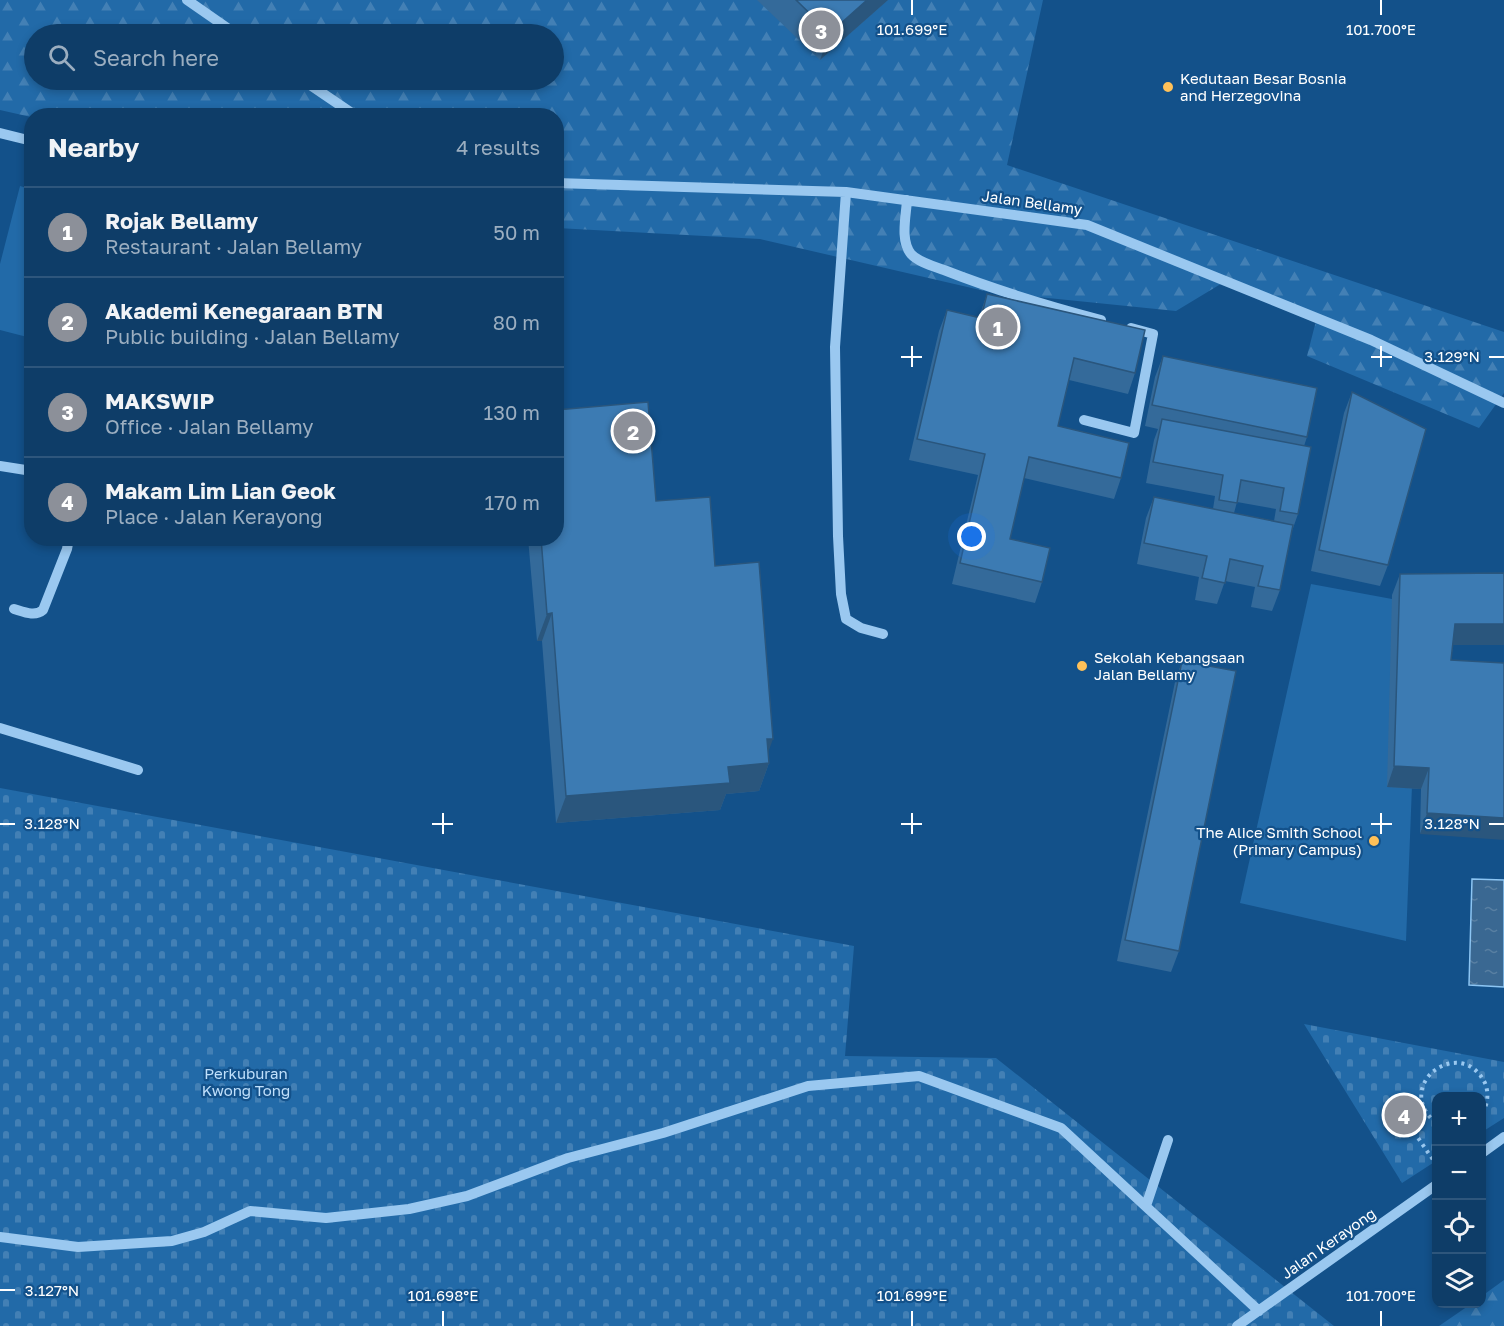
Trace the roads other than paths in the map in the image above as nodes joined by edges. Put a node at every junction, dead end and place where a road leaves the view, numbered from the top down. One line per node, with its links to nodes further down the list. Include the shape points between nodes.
1 (187, 0): 2 (street)
2 (222, 24)
3 (318, 90): 4 (street)
4 (344, 108)
5 (0, 134): 6 (street)
6 (24, 139)
7 (564, 183): 8 (street, Jalan Bellamy)
8 (846, 192): 9 (street, Jalan Bellamy); 18 (street, via 835,346 841,594 846,619)
9 (907, 200): 10 (street, via 904,241 918,260 1051,307); 12 (street, Jalan Bellamy, via 1087,225 1371,340)
10 (1108, 322)
11 (1119, 325): 13 (street, via 1154,334 1134,433)
12 (1504, 403)
13 (1084, 420)
14 (0, 465): 15 (street)
15 (24, 470)
16 (68, 546): 17 (street, via 43,610 34,614)
17 (14, 609)
18 (883, 634)
19 (0, 728): 20 (street)
20 (138, 770)
21 (1504, 1137): 23 (street)
22 (1168, 1140): 25 (street)
23 (1486, 1150)
24 (1432, 1189): 27 (street, Jalan Kerayong)
25 (1146, 1206): 26 (street, via 1061,1128 919,1076 808,1086 663,1133 568,1158 467,1196 409,1209 326,1218 250,1211 204,1232 171,1241 78,1247); 27 (street)
26 (0, 1237)
27 (1259, 1311): 28 (street, Jalan Kerayong)
28 (1237, 1326)

